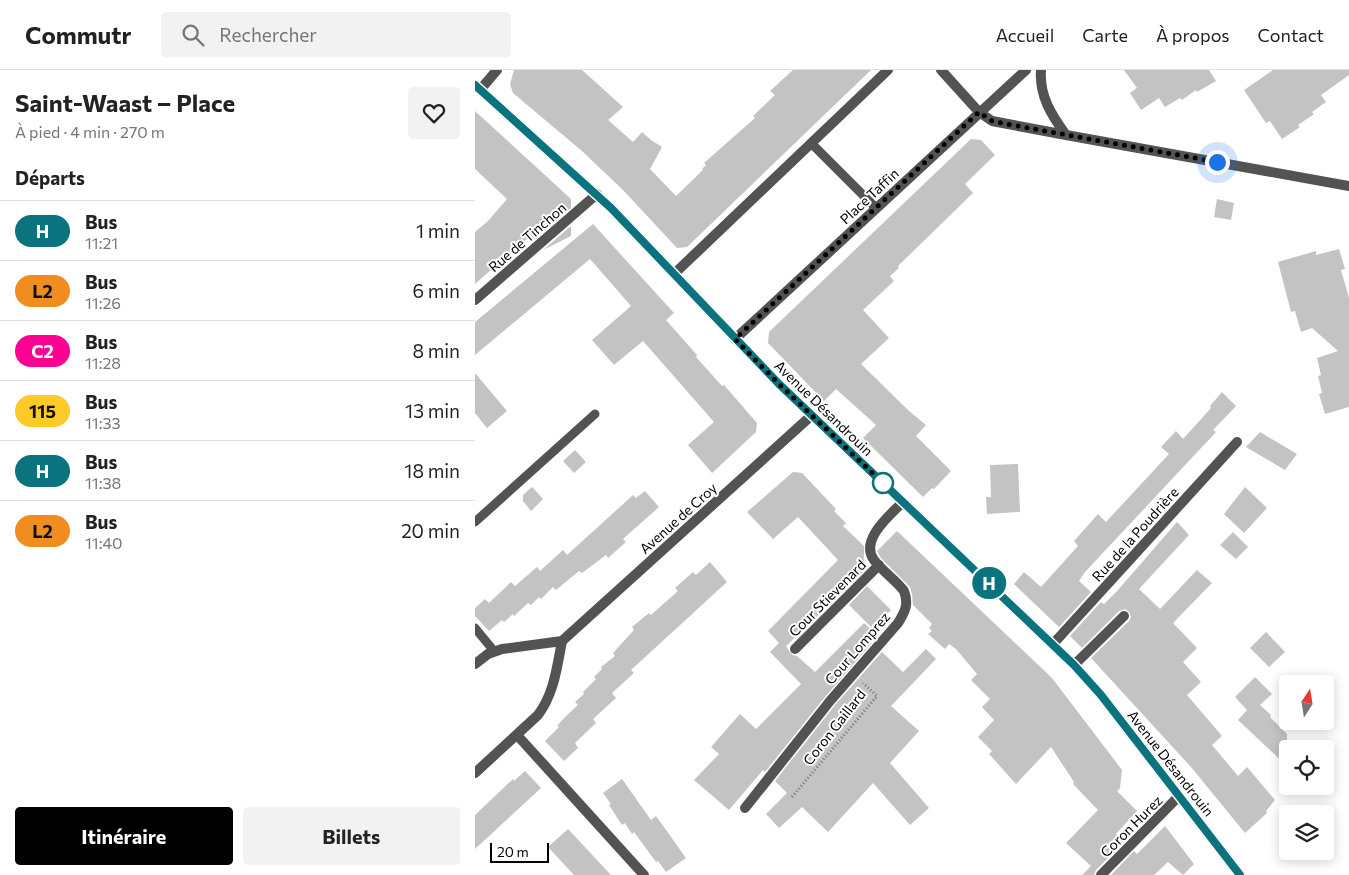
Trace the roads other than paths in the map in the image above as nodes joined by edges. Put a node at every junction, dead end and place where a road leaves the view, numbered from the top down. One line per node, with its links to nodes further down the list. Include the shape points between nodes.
1 (497, 70): 6 (street)
2 (888, 70): 9 (street)
3 (941, 70): 7 (street)
4 (1026, 70): 7 (street, Place Taffin)
5 (1041, 70): 8 (street, via 1046,104)
6 (478, 87): 11 (main road, Avenue Désandrouin)
7 (979, 112): 8 (street, via 992,121); 12 (street, Place Taffin)
8 (1066, 135): 10 (street)
9 (811, 143): 12 (lane); 13 (street)
10 (1349, 186)
11 (597, 194): 13 (main road, Avenue Désandrouin); 14 (street, Rue de Tinchon)
12 (876, 208): 15 (street, Place Taffin)
13 (674, 274): 15 (main road, Avenue Désandrouin)
14 (475, 300)
15 (735, 339): 17 (main road, Avenue Désandrouin)
16 (595, 414): 20 (lane)
17 (812, 415): 19 (main road, Avenue Désandrouin); 24 (street, Avenue de Croy)
18 (1237, 442): 25 (street, Rue de la Poudrière)
19 (903, 502): 21 (street, Cour Lomprez, via 874,536 872,556); 25 (main road, Avenue Désandrouin)
20 (475, 522)
21 (879, 565): 26 (street, Cour Stievenard); 33 (street, Cour Lomprez, via 904,591 906,610)
22 (1124, 616): 29 (street)
23 (475, 628): 27 (lane)
24 (562, 641): 27 (street); 30 (street, via 549,699 538,715)
25 (1053, 644): 29 (main road, Avenue Désandrouin)
26 (795, 649)
27 (494, 651): 28 (street)
28 (475, 664)
29 (1074, 665): 32 (main road, Avenue Désandrouin)
30 (517, 734): 31 (street); 34 (street)
31 (475, 773)
32 (1179, 796): 35 (street, Coron Hurez); 36 (main road, Avenue Désandrouin)
33 (745, 808)
34 (644, 875)
35 (1101, 875)
36 (1240, 875)

